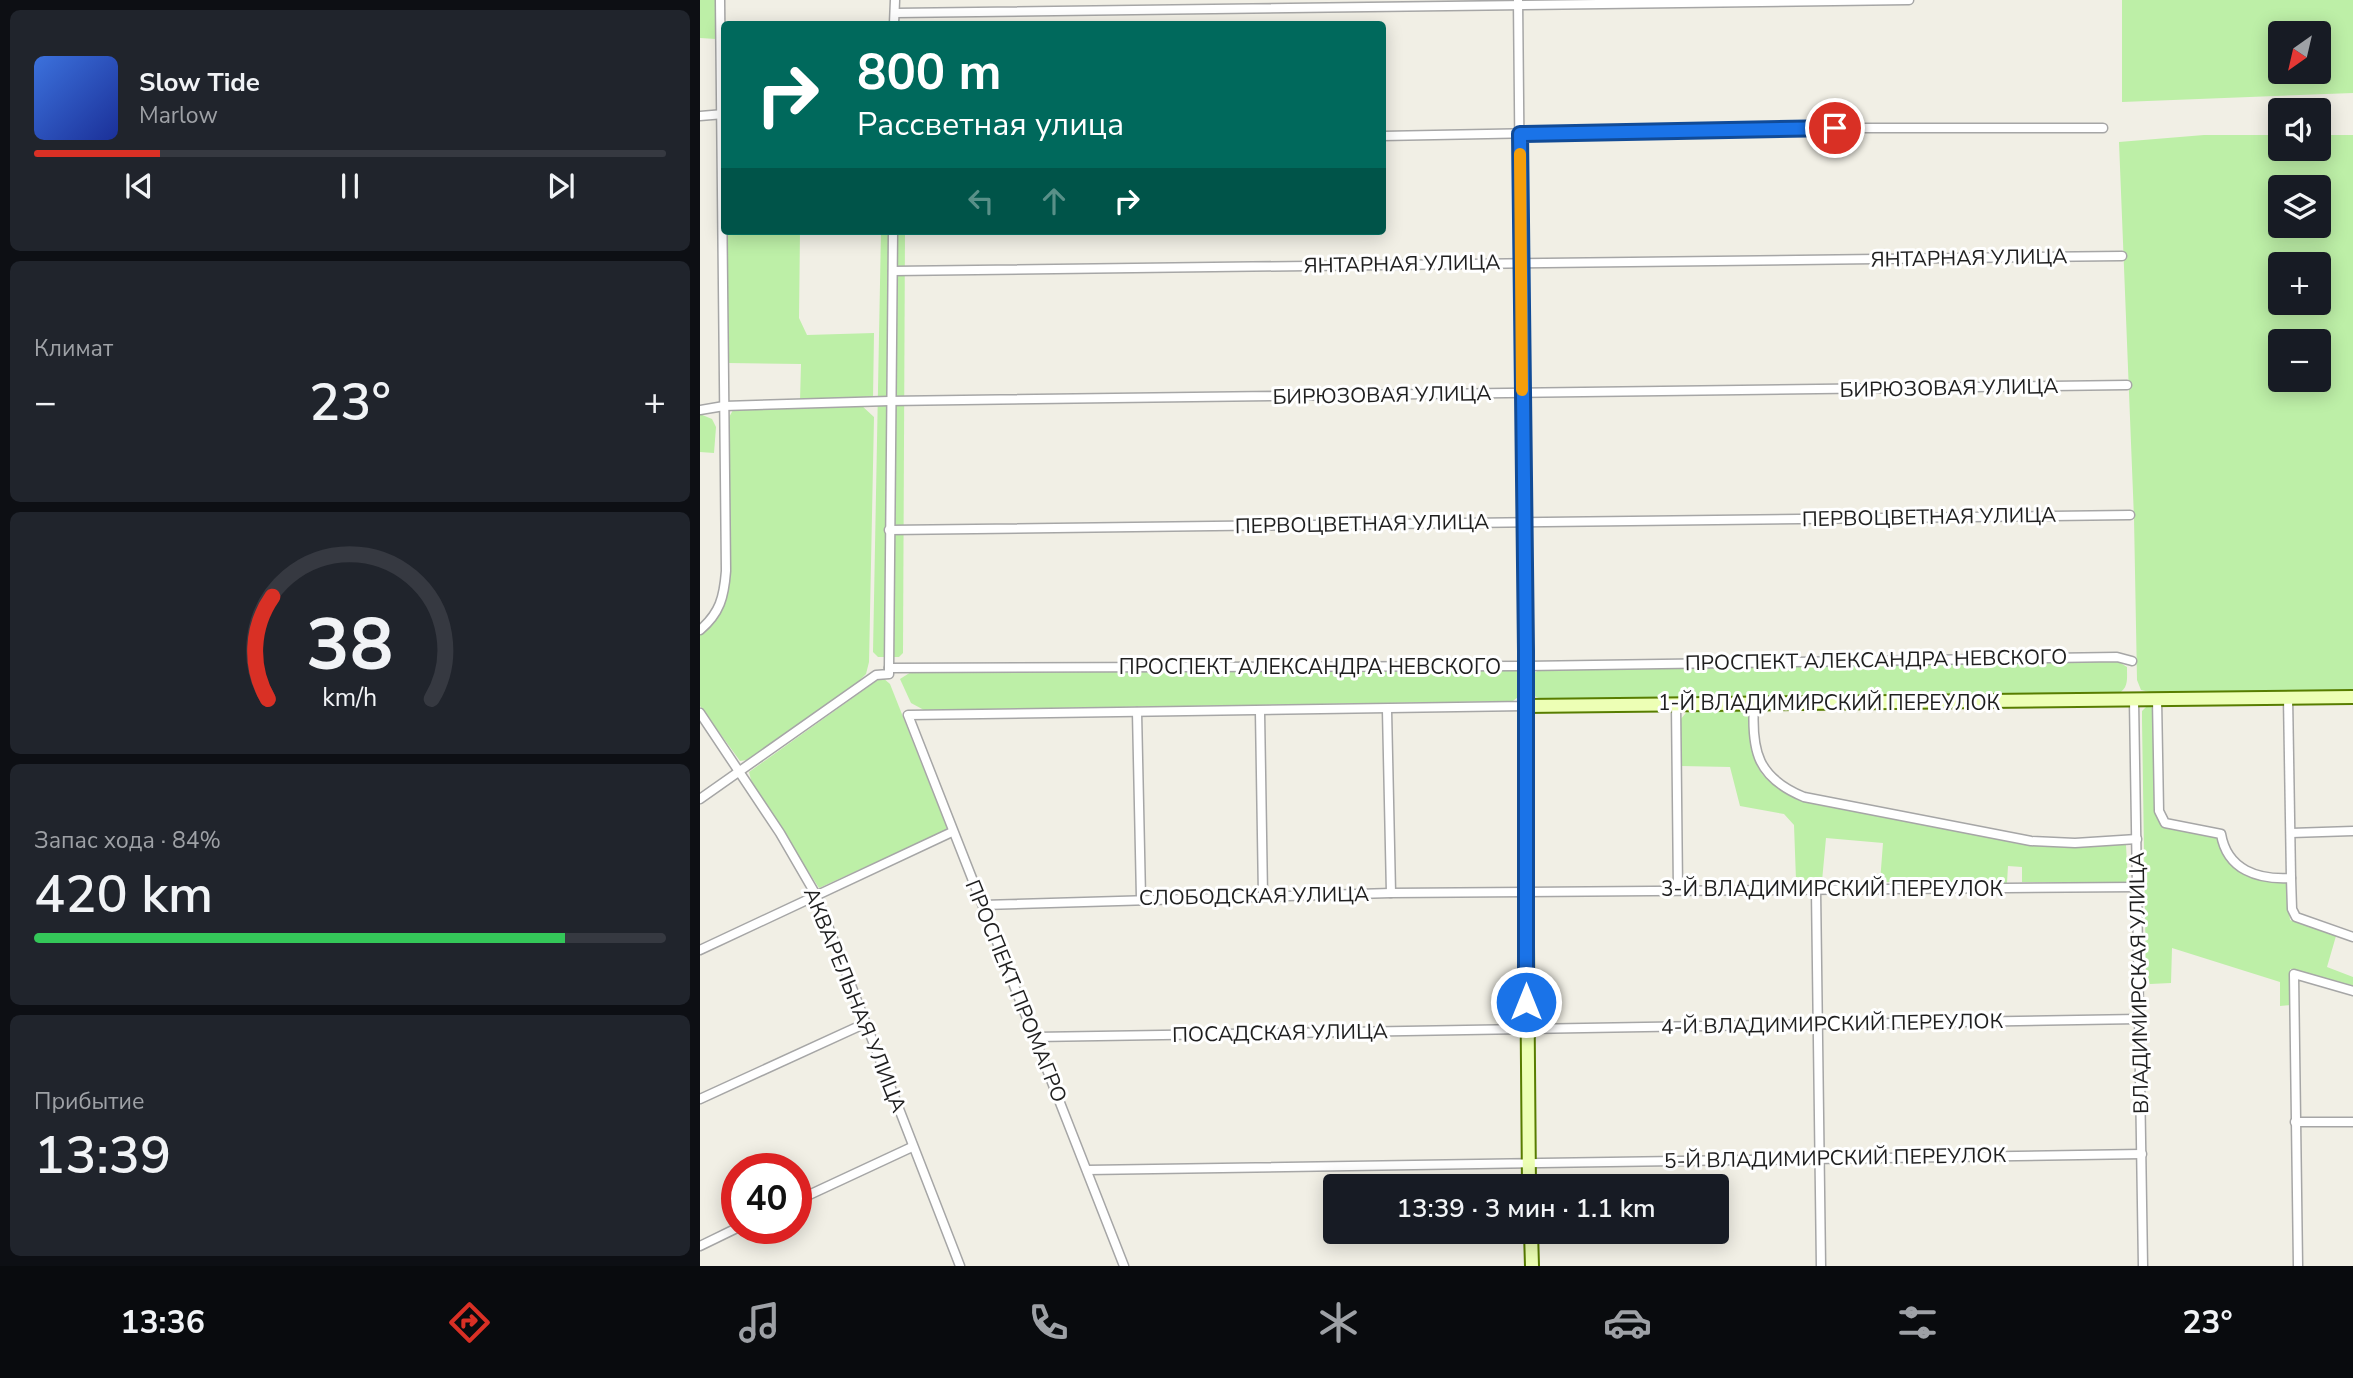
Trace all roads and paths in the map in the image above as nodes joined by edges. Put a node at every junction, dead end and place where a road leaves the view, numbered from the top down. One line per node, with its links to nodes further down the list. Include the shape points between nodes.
1 (720, 0): 7 (street)
2 (895, 0): 5 (street)
3 (1909, 0): 4 (street)
4 (1518, 2): 5 (street); 11 (street)
5 (895, 13): 6 (street)
6 (894, 21)
7 (721, 56)
8 (721, 113): 9 (street)
9 (700, 116)
10 (2103, 128): 11 (street)
11 (1520, 134): 12 (street); 16 (street)
12 (1386, 136)
13 (722, 235): 21 (street)
14 (893, 235): 17 (street)
15 (2122, 256): 16 (street, ЯНТАРНАЯ УЛИЦА)
16 (1522, 263): 17 (street, ЯНТАРНАЯ УЛИЦА); 19 (street)
17 (893, 271): 20 (street)
18 (2127, 385): 19 (street, БИРЮЗОВАЯ УЛИЦА)
19 (1522, 393): 20 (street, БИРЮЗОВАЯ УЛИЦА); 24 (street)
20 (889, 401): 21 (street, БИРЮЗОВАЯ УЛИЦА); 25 (street)
21 (723, 407): 22 (street, БИРЮЗОВАЯ УЛИЦА); 26 (street, via 724,598 715,617)
22 (700, 410)
23 (2130, 515): 24 (street, ПЕРВОЦВЕТНАЯ УЛИЦА)
24 (1525, 523): 25 (street, ПЕРВОЦВЕТНАЯ УЛИЦА); 28 (street)
25 (888, 530): 29 (street)
26 (700, 630)
27 (2132, 661): 28 (street, ПРОСПЕКТ АЛЕКСАНДРА НЕВСКОГО, via 2117,657)
28 (1526, 666): 29 (street, ПРОСПЕКТ АЛЕКСАНДРА НЕВСКОГО); 36 (street)
29 (889, 668): 42 (street, via 889,674 876,675)
30 (2288, 697): 31 (street, 1-Й ВЛАДИМИРСКИЙ ПЕРЕУЛОК); 32 (street, 1-Й ВЛАДИМИРСКИЙ ПЕРЕУЛОК); 46 (street)
31 (2353, 697)
32 (2157, 699): 33 (street, 1-Й ВЛАДИМИРСКИЙ ПЕРЕУЛОК); 48 (street, via 2160,817 2171,825 2221,834 2227,852 2259,878)
33 (2134, 700): 35 (street, 1-Й ВЛАДИМИРСКИЙ ПЕРЕУЛОК); 47 (street, ВЛАДИМИРСКАЯ УЛИЦА)
34 (1676, 704): 35 (street, 1-Й ВЛАДИМИРСКИЙ ПЕРЕУЛОК); 36 (street, 1-Й ВЛАДИМИРСКИЙ ПЕРЕУЛОК); 50 (street)
35 (1754, 704): 47 (street, via 1759,761 1782,788 1804,797 2031,841)
36 (1525, 706): 37 (street, ПРОСПЕКТ АЛЕКСАНДРА НЕВСКОГО); 52 (street)
37 (1387, 710): 39 (street, ПРОСПЕКТ АЛЕКСАНДРА НЕВСКОГО); 53 (street)
38 (1137, 712): 39 (street, ПРОСПЕКТ АЛЕКСАНДРА НЕВСКОГО); 41 (street, ПРОСПЕКТ АЛЕКСАНДРА НЕВСКОГО); 56 (street)
39 (1260, 712): 55 (street)
40 (700, 713): 42 (street, АКВАРЕЛЬНАЯ УЛИЦА)
41 (908, 715): 45 (street, ПРОСПЕКТ ПРОМАГРО)
42 (739, 771): 43 (street); 54 (street, АКВАРЕЛЬНАЯ УЛИЦА)
43 (700, 799)
44 (2353, 831): 46 (street)
45 (952, 832): 54 (street); 57 (street, ПРОСПЕКТ ПРОМАГРО)
46 (2291, 833): 48 (street)
47 (2137, 839): 49 (street, ВЛАДИМИРСКАЯ УЛИЦА)
48 (2291, 878): 58 (street, via 2296,917)
49 (2138, 887): 51 (street, 3-Й ВЛАДИМИРСКИЙ ПЕРЕУЛОК); 61 (street, ВЛАДИМИРСКАЯ УЛИЦА)
50 (1678, 890): 51 (street, 3-Й ВЛАДИМИРСКИЙ ПЕРЕУЛОК); 52 (street, 3-Й ВЛАДИМИРСКИЙ ПЕРЕУЛОК)
51 (1816, 890): 63 (street)
52 (1525, 892): 53 (street, СЛОБОДСКАЯ УЛИЦА); 64 (street)
53 (1391, 893): 55 (street, СЛОБОДСКАЯ УЛИЦА)
54 (816, 895): 59 (street); 62 (street, АКВАРЕЛЬНАЯ УЛИЦА)
55 (1264, 897): 56 (street, СЛОБОДСКАЯ УЛИЦА)
56 (1140, 898): 57 (street, СЛОБОДСКАЯ УЛИЦА)
57 (983, 905): 65 (street, ПРОСПЕКТ ПРОМАГРО)
58 (2353, 937)
59 (700, 950)
60 (2353, 991): 67 (street, via 2294,974)
61 (2139, 1019): 63 (street, 4-Й ВЛАДИМИРСКИЙ ПЕРЕУЛОК); 70 (street, ВЛАДИМИРСКАЯ УЛИЦА)
62 (866, 1023): 66 (street); 69 (street, АКВАРЕЛЬНАЯ УЛИЦА)
63 (1816, 1024): 64 (street, 4-Й ВЛАДИМИРСКИЙ ПЕРЕУЛОК); 71 (street)
64 (1526, 1030): 65 (street, ПОСАДСКАЯ УЛИЦА); 72 (street)
65 (1035, 1037): 73 (street, ПРОСПЕКТ ПРОМАГРО)
66 (700, 1099)
67 (2295, 1122): 68 (street); 84 (street)
68 (2353, 1122)
69 (912, 1147): 75 (street); 79 (street, АКВАРЕЛЬНАЯ УЛИЦА)
70 (2142, 1154): 71 (street, 5-Й ВЛАДИМИРСКИЙ ПЕРЕУЛОК); 83 (street, ВЛАДИМИРСКАЯ УЛИЦА)
71 (1818, 1158): 72 (street, 5-Й ВЛАДИМИРСКИЙ ПЕРЕУЛОК); 82 (street)
72 (1528, 1161): 73 (street, 5-Й ВЛАДИМИРСКИЙ ПЕРЕУЛОК); 74 (street)
73 (1087, 1170): 80 (street, ПРОСПЕКТ ПРОМАГРО)
74 (1529, 1174)
75 (812, 1194)
76 (721, 1236): 78 (street)
77 (1531, 1244): 81 (street)
78 (700, 1246)
79 (960, 1266)
80 (1124, 1266)
81 (1532, 1266)
82 (1821, 1266)
83 (2143, 1266)
84 (2298, 1266)

